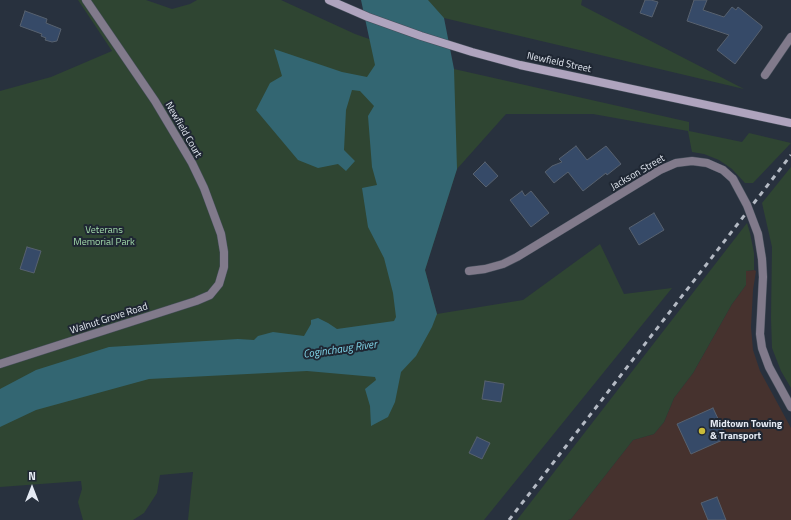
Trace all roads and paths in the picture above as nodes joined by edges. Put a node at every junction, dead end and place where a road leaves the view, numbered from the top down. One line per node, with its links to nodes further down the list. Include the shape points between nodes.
1 (86, 0): 7 (street, Newfield Court, via 177,136 204,188 221,234 224,252 224,267)
2 (329, 0): 5 (main road, Newfield Street, via 368,17 472,52)
3 (791, 37): 4 (street)
4 (765, 75)
5 (791, 123)
6 (469, 271): 9 (street, Jackson Street, bridge, via 503,264 517,257 676,162 692,161 723,170 734,180 748,205 758,234 763,276 760,334 762,348)
7 (219, 284): 8 (street, Walnut Grove Road, via 210,295 196,301)
8 (0, 364)
9 (791, 407)

